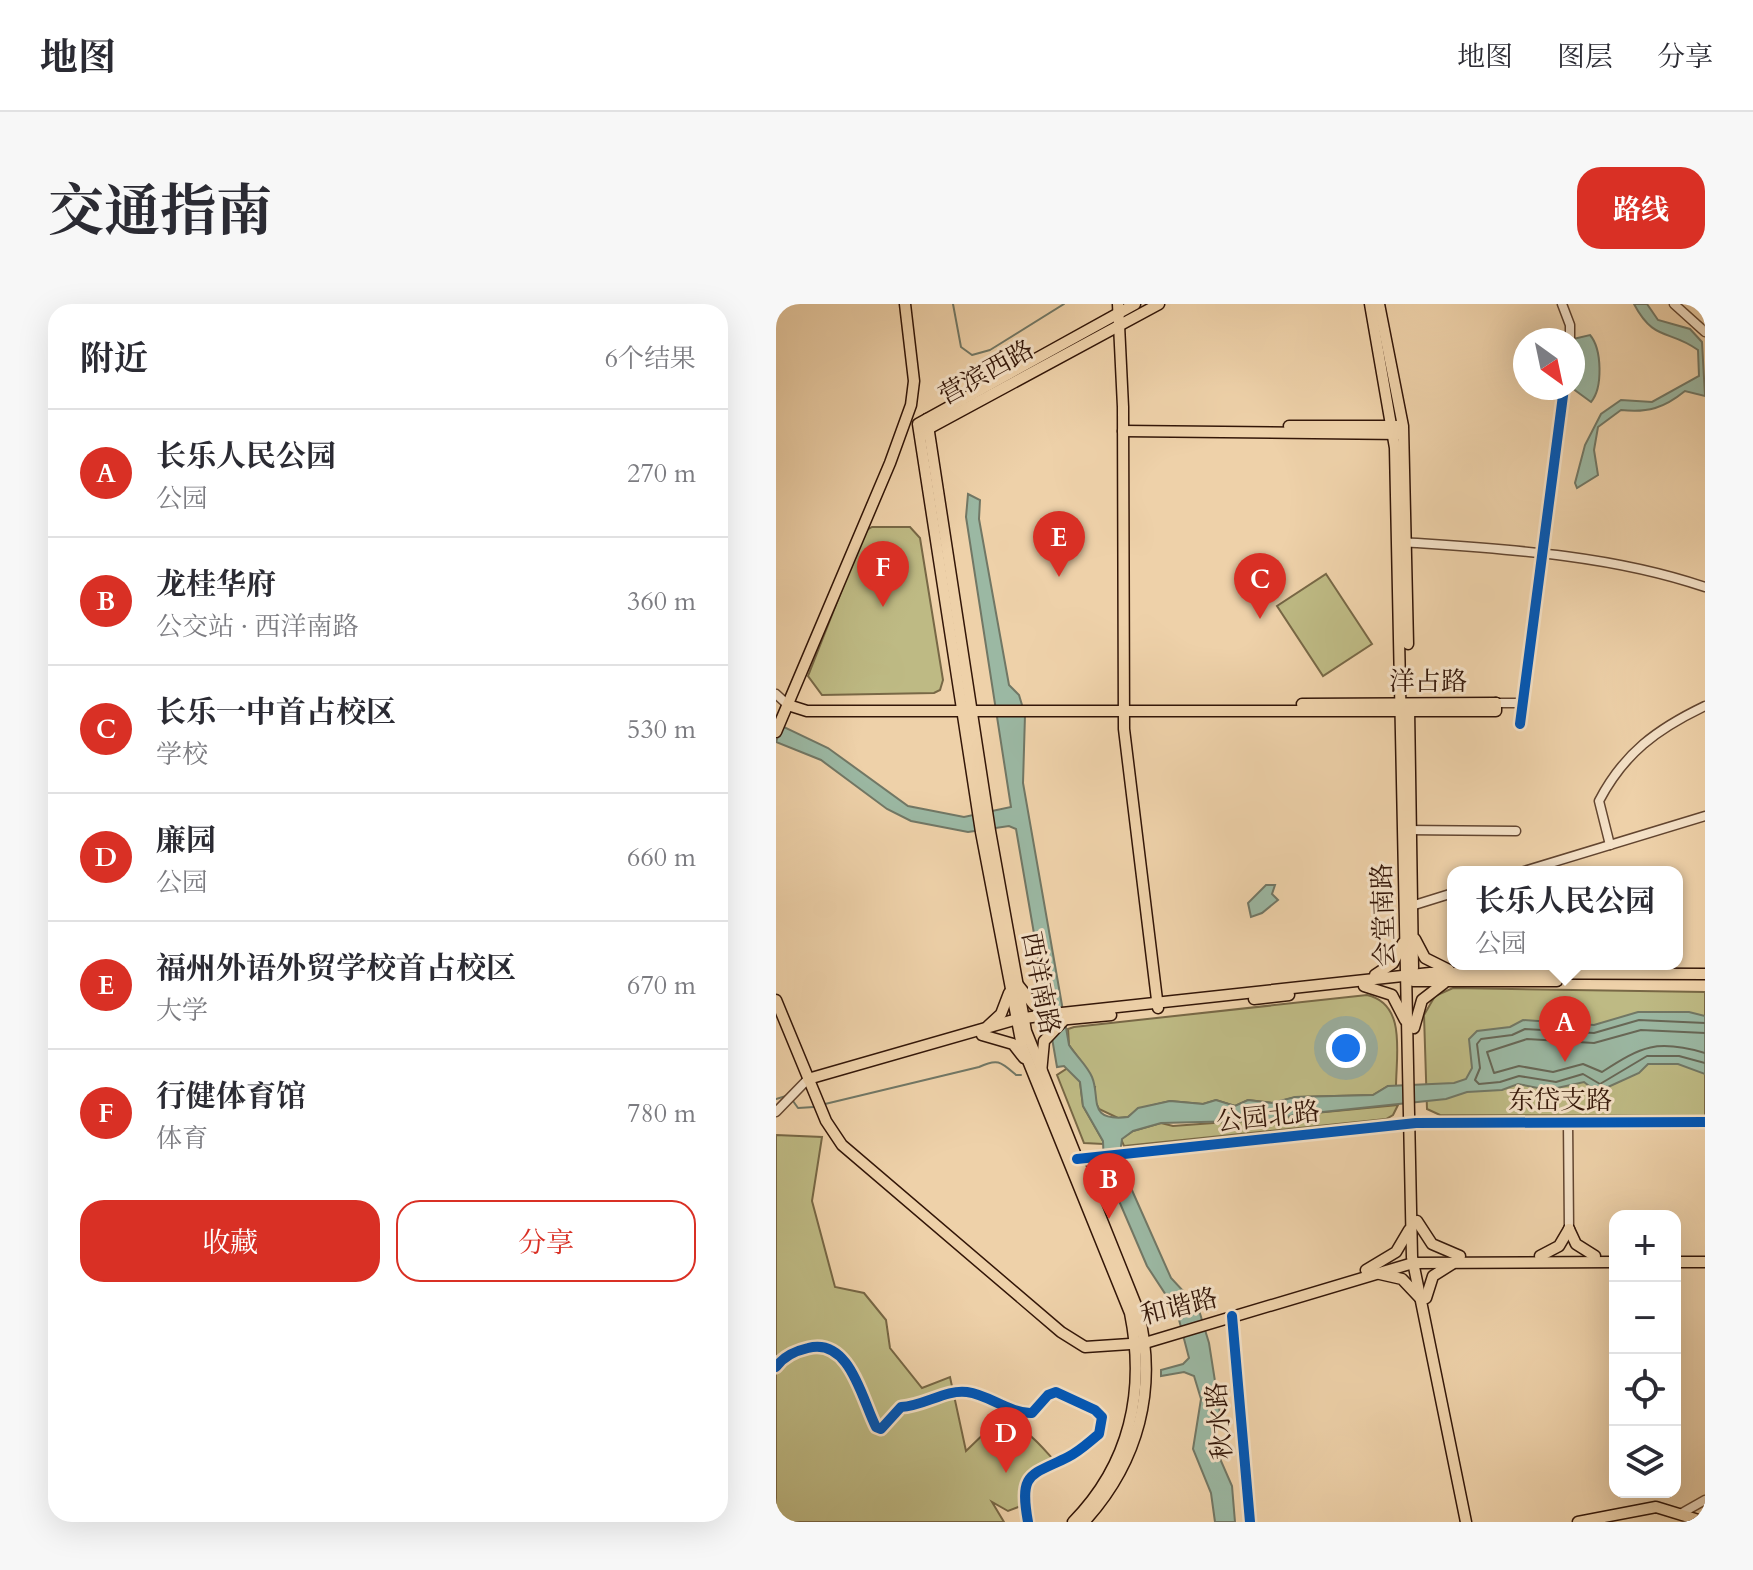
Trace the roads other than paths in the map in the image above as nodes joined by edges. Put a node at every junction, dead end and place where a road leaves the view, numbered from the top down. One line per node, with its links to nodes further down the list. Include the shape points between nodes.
1 (905, 304): 20 (main road, via 914,381 911,405)
2 (1159, 304): 7 (main road, 营滨西路)
3 (1370, 304): 13 (main road, 会堂南路)
4 (1379, 304): 13 (main road, 会堂南路)
5 (1562, 304): 8 (street)
6 (1674, 304): 9 (street)
7 (1125, 311): 11 (main road, 营滨西路); 12 (main road)
8 (1570, 328)
9 (1705, 332)
10 (1562, 400): 15 (street)
11 (923, 427): 23 (main road, 西洋南路)
12 (1126, 429): 13 (main road); 24 (main road)
13 (1398, 430): 14 (main road, 会堂南路)
14 (1402, 542): 15 (street); 22 (main road, 会堂南路)
15 (1541, 553): 16 (street, via 1647,570); 19 (street)
16 (1705, 587)
17 (776, 694): 20 (street)
18 (1496, 703): 19 (street); 22 (main road, 洋占路)
19 (1522, 703): 25 (street)
20 (788, 705): 23 (main road, 洋占路); 26 (main road)
21 (1705, 706): 30 (street, via 1656,731 1611,778 1599,801)
22 (1405, 707): 24 (main road, 洋占路); 28 (main road, 会堂南路)
23 (966, 708): 24 (main road, 洋占路); 40 (main road, 西洋南路)
24 (1126, 709): 42 (main road)
25 (1520, 724)
26 (776, 732)
27 (1705, 816): 30 (street)
28 (1406, 830): 29 (street); 33 (main road, 会堂南路)
29 (1516, 831)
30 (1610, 845): 31 (street)
31 (1541, 866)
32 (1447, 895): 33 (street)
33 (1408, 907): 34 (main road, 会堂南路)
34 (1409, 932): 36 (main road, via 1429,962); 37 (main road, 会堂南路); 39 (main road, via 1392,964)
35 (1705, 974): 36 (main road)
36 (1460, 977): 37 (main road); 38 (main road); 45 (main road, via 1424,996)
37 (1410, 978): 39 (main road); 45 (main road, 会堂南路)
38 (1705, 981)
39 (1364, 982): 42 (main road); 45 (main road, via 1392,995)
40 (1014, 986): 43 (main road, via 1034,1005); 44 (main road, 西洋南路); 46 (main road, via 1001,1014)
41 (776, 1000): 49 (main road, 和谐路)
42 (1161, 1006): 43 (main road)
43 (1063, 1017): 44 (main road); 48 (main road, via 1044,1041)
44 (1020, 1021): 46 (main road); 47 (main road, 西洋南路); 48 (main road, 西洋南路)
45 (1411, 1029): 51 (main road, 会堂南路)
46 (983, 1032): 47 (main road, via 1013,1044); 49 (main road)
47 (1029, 1067): 69 (main road, 西洋南路)
48 (1041, 1075): 54 (main road, 西洋南路)
49 (809, 1082): 50 (street); 69 (main road, 和谐路, via 842,1145 1061,1332 1085,1347)
50 (776, 1112)
51 (1413, 1117): 52 (street, 东岱支路); 54 (street, 公园北路); 55 (main road, 会堂南路)
52 (1568, 1122): 53 (street, 东岱支路); 56 (street)
53 (1705, 1122)
54 (1077, 1159): 69 (main road, 西洋南路, via 1138,1310)
55 (1414, 1221): 60 (main road, via 1432,1244); 64 (main road, 会堂南路); 65 (main road, via 1396,1252)
56 (1569, 1229): 57 (main road, via 1559,1246); 58 (main road, via 1576,1244)
57 (1540, 1256): 58 (main road, 和谐路); 60 (main road, 和谐路)
58 (1595, 1256): 59 (main road, 和谐路)
59 (1609, 1258)
60 (1459, 1259): 61 (main road, 和谐路); 64 (main road, 和谐路); 66 (main road, via 1437,1272)
61 (1609, 1259)
62 (1681, 1259): 63 (main road)
63 (1705, 1259)
64 (1416, 1260): 65 (main road, 和谐路); 66 (main road, 会堂南路)
65 (1368, 1272): 66 (main road, via 1402,1279); 67 (main road, 和谐路); 68 (main road, 和谐路)
66 (1423, 1299): 77 (main road, 会堂南路); 78 (main road, 会堂南路)
67 (1232, 1316): 68 (main road, 和谐路); 76 (street, 秋水路)
68 (1204, 1321): 69 (main road, 和谐路)
69 (1141, 1340): 74 (main road, 西洋南路, via 1136,1398 1124,1446 1101,1489); 75 (main road, 西洋南路, via 1146,1392 1135,1440 1120,1477)
70 (776, 1367): 73 (street, via 797,1350 830,1350 845,1360 881,1429 901,1407 921,1406 959,1391 1022,1413 1032,1413 1056,1392 1095,1410 1102,1417 1099,1434 1031,1477 1026,1487)
71 (1705, 1500): 72 (street)
72 (1682, 1513): 79 (main road, via 1656,1507); 82 (main road)
73 (1028, 1522)
74 (1073, 1522)
75 (1084, 1522)
76 (1250, 1522)
77 (1466, 1522)
78 (1472, 1522)
79 (1578, 1522)
80 (1604, 1522): 81 (main road, via 1654,1513)
81 (1691, 1522)
82 (1705, 1522)

